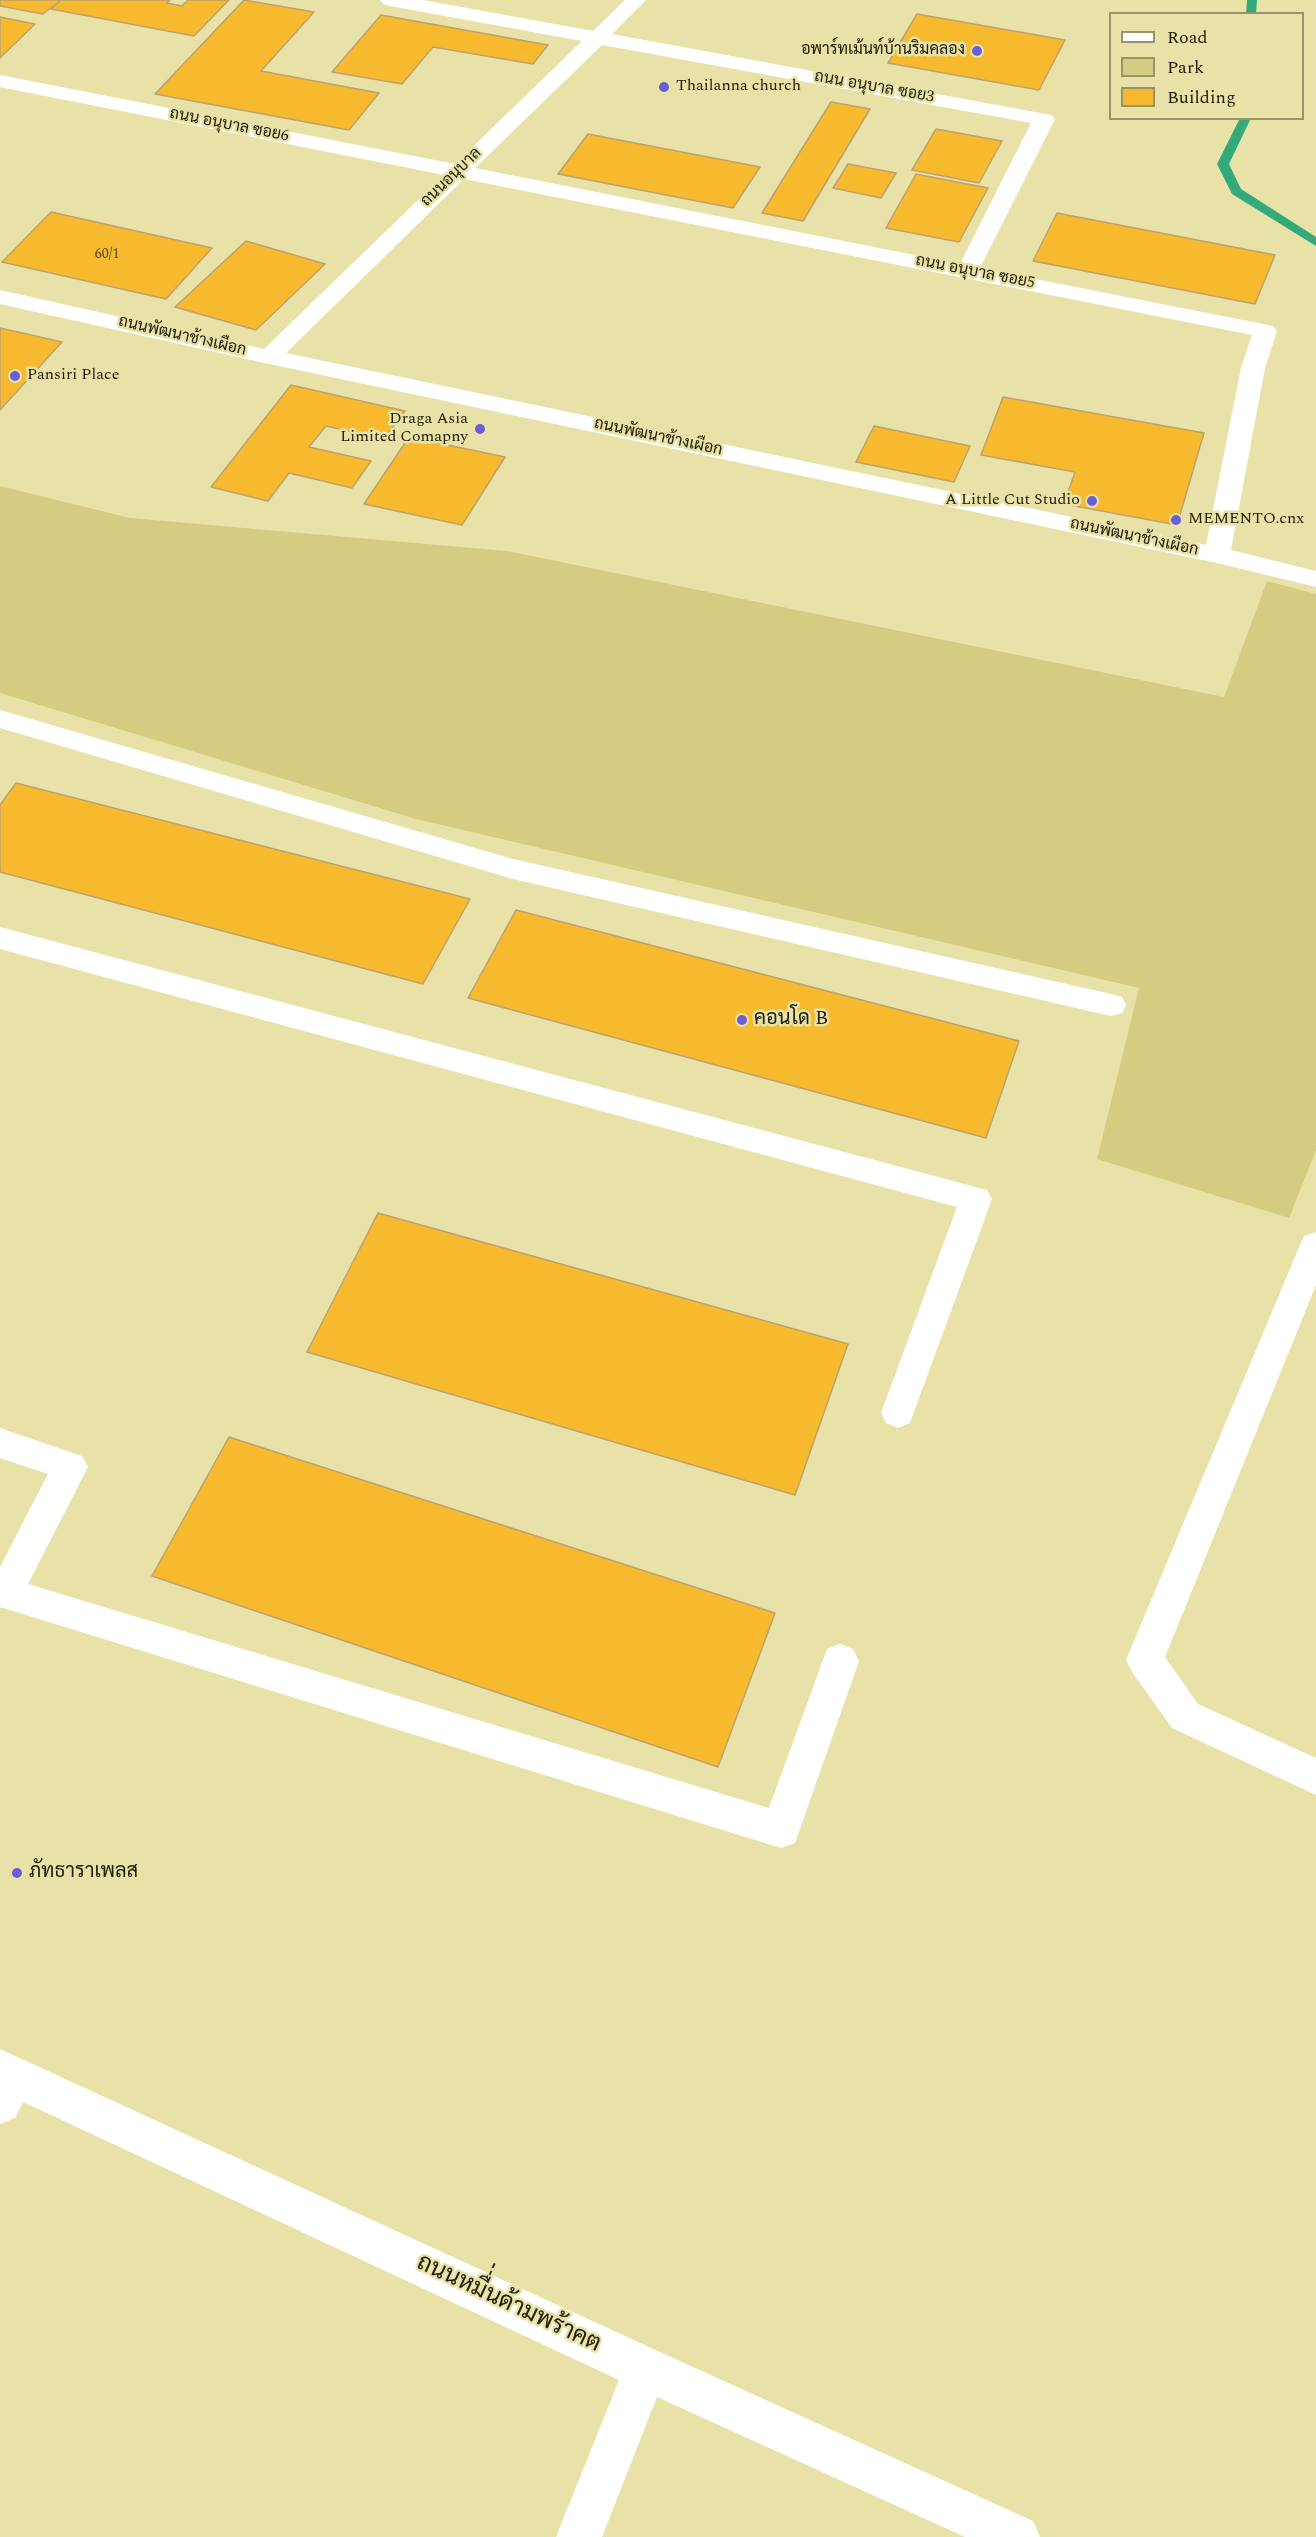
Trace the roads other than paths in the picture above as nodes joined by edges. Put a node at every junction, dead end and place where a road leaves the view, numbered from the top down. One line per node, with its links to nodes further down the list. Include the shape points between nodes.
1 (390, 0): 3 (street, ถนน อนุบาล ซอย3)
2 (636, 0): 3 (street, ถนนอนุบาล)
3 (597, 38): 5 (street, ถนนอนุบาล); 6 (street, ถนน อนุบาล ซอย3, via 1044,119)
4 (0, 81): 5 (street, ถนน อนุบาล ซอย6)
5 (459, 170): 6 (street, ถนน อนุบาล ซอย5); 8 (street, ถนนอนุบาล)
6 (967, 272): 9 (street, ถนน อนุบาล ซอย5, via 1265,331 1253,368)
7 (0, 297): 8 (street, ถนนพัฒนาช้างเผือก)
8 (269, 357): 9 (street, ถนนพัฒนาช้างเผือก)
9 (1217, 555): 10 (street, ถนนพัฒนาช้างเผือก)
10 (1316, 579)
11 (0, 718): 13 (street, via 513,869)
12 (0, 938): 15 (street, via 976,1199)
13 (1111, 1005)
14 (1316, 1245): 18 (street, via 1145,1660 1185,1716)
15 (898, 1413)
16 (0, 1443): 17 (street, via 70,1467 5,1593 781,1830)
17 (840, 1660)
18 (1316, 1777)
19 (5, 2083): 20 (street, ถนนหมื่่นด้ามพร้าคต)
20 (646, 2369): 21 (street); 22 (street, ถนนหมื่่นด้ามพร้าคต)
21 (579, 2537)
22 (1017, 2537)

